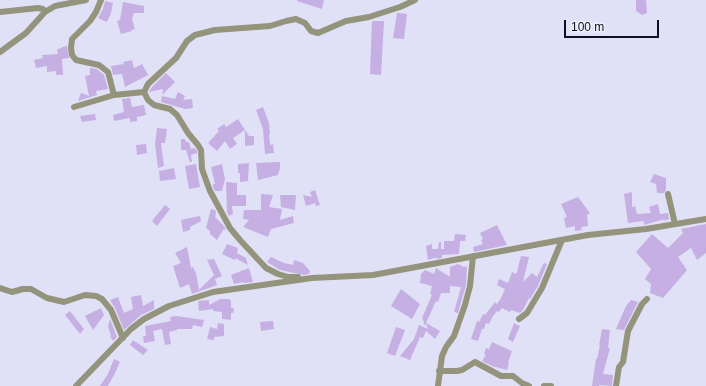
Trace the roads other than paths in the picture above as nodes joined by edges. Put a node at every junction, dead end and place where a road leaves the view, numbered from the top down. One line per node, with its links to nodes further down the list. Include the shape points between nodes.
1 (86, 0): 5 (street, via 55,6)
2 (101, 0): 8 (street, via 90,21 72,39 71,48 76,60 99,65 108,72)
3 (416, 0): 7 (street, via 369,17 346,21 318,33 312,31 305,22 296,19 270,26 215,30 195,35 176,58 148,84)
4 (0, 12): 5 (street, via 38,8)
5 (45, 12): 6 (street, via 26,33)
6 (0, 52)
7 (144, 92): 8 (street); 15 (street, via 154,105 170,109 177,115 198,145 205,180 217,204 230,228 253,255 266,268 278,274)
8 (114, 95): 9 (street)
9 (74, 107)
10 (668, 194): 12 (street)
11 (706, 219): 12 (street)
12 (675, 224): 13 (street)
13 (562, 240): 14 (street); 18 (street, via 542,288 527,314)
14 (473, 256): 15 (street, via 372,275); 20 (street, via 465,304 454,336 442,356)
15 (312, 278): 19 (street, via 213,292 169,306 144,319)
16 (0, 288): 19 (street, via 12,292 32,289 47,298 64,302 96,296 111,310)
17 (647, 299): 26 (street, via 628,330)
18 (519, 319)
19 (122, 338): 21 (street)
20 (439, 370): 22 (street); 23 (street, via 462,370 475,362 501,376 512,376)
21 (76, 386)
22 (438, 386)
23 (529, 386)
24 (544, 386): 25 (street)
25 (551, 386)
26 (616, 386)

